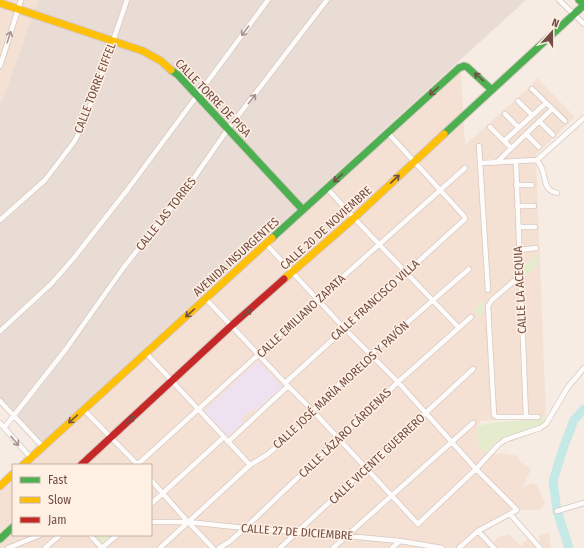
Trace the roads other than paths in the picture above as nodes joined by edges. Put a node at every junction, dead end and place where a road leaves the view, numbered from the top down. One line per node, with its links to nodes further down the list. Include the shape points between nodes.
1 (21, 0): 9 (street)
2 (127, 0): 12 (street, CALLE TORRE EIFFEL)
3 (268, 0): 16 (street, one-way to 16)
4 (327, 0): 27 (street, CALLE LAS TORRES, one-way to 4)
5 (559, 0): 10 (street)
6 (579, 0): 8 (main road)
7 (0, 3): 9 (main road, CALLE TORRE DE PISA)
8 (584, 5): 10 (main road, CALLE 20 DE NOVIEMBRE)
9 (18, 9): 12 (main road, CALLE TORRE DE PISA); 13 (street, one-way to 9)
10 (574, 14): 11 (street); 15 (main road, CALLE 20 DE NOVIEMBRE)
11 (584, 24)
12 (114, 42): 16 (main road, CALLE TORRE DE PISA, via 143,51 161,61); 50 (street, CALLE TORRE EIFFEL, via 74,142 45,180)
13 (0, 66)
14 (532, 88): 18 (street)
15 (492, 90): 28 (main road, AVENIDA INSURGENTES, one-way to 28, via 469,69 464,66 459,68); 36 (main road, CALLE 20 DE NOVIEMBRE)
16 (197, 95): 27 (main road, CALLE TORRE DE PISA); 69 (street, via 73,259 51,284)
17 (518, 101): 21 (street)
18 (546, 102): 19 (street); 21 (street)
19 (552, 109): 23 (street); 24 (street)
20 (505, 114): 26 (street)
21 (532, 115): 26 (street)
22 (584, 118): 35 (street)
23 (539, 121): 29 (street); 30 (street)
24 (565, 122)
25 (490, 127): 31 (street)
26 (519, 128): 31 (street)
27 (228, 129): 48 (main road, CALLE TORRE DE PISA); 83 (street, CALLE LAS TORRES, via 189,185)
28 (388, 133): 36 (street); 43 (main road, AVENIDA INSURGENTES, one-way to 43)
29 (526, 134): 33 (street); 34 (street)
30 (553, 135)
31 (504, 141): 34 (street)
32 (480, 146): 38 (street)
33 (539, 147)
34 (512, 148): 39 (street)
35 (537, 160): 37 (street); 45 (street, via 544,172 547,187)
36 (414, 162): 44 (street); 49 (main road, CALLE 20 DE NOVIEMBRE, one-way to 36)
37 (516, 162): 39 (street); 41 (street, CALLE LA ACEQUIA)
38 (481, 163): 39 (street); 61 (street)
39 (496, 163)
40 (465, 168): 44 (street, CALLE EMILIANO ZAPATA)
41 (516, 185): 42 (street); 46 (street, CALLE LA ACEQUIA)
42 (532, 185)
43 (327, 188): 48 (main road, AVENIDA INSURGENTES); 49 (street)
44 (441, 191): 54 (street, CALLE EMILIANO ZAPATA); 59 (street, CALLE FRANCISCO VILLA, via 465,218)
45 (557, 193)
46 (517, 206): 47 (street); 51 (street, CALLE LA ACEQUIA)
47 (534, 206)
48 (303, 210): 53 (main road, AVENIDA INSURGENTES)
49 (354, 218): 54 (street); 58 (main road, CALLE 20 DE NOVIEMBRE)
50 (0, 220)
51 (518, 227): 52 (street); 56 (street, CALLE LA ACEQUIA)
52 (535, 227)
53 (266, 244): 58 (street); 62 (main road, AVENIDA INSURGENTES)
54 (379, 245): 59 (street); 63 (street, CALLE EMILIANO ZAPATA)
55 (536, 248): 56 (street)
56 (519, 250): 60 (street, CALLE LA ACEQUIA)
57 (469, 269): 64 (street, CALLE JOSÉ MARÍA MORELOS Y PAVÓN)
58 (292, 273): 63 (street); 66 (main road, CALLE 20 DE NOVIEMBRE, one-way to 58)
59 (406, 273): 64 (street); 67 (street, CALLE FRANCISCO VILLA)
60 (520, 276): 84 (street, CALLE LA ACEQUIA); 84 (street, via 489,304 488,309 494,415)
61 (488, 290)
62 (206, 299): 66 (street); 70 (main road, AVENIDA INSURGENTES, one-way to 70)
63 (318, 299): 67 (street); 72 (street, CALLE EMILIANO ZAPATA)
64 (433, 300): 68 (street); 71 (street, CALLE JOSÉ MARÍA MORELOS Y PAVÓN)
65 (471, 317): 68 (street, CALLE LÁZARO CÁRDENAS)
66 (231, 326): 72 (street); 75 (main road, CALLE 20 DE NOVIEMBRE)
67 (344, 328): 71 (street); 77 (street, CALLE FRANCISCO VILLA)
68 (459, 328): 76 (street, CALLE LÁZARO CÁRDENAS)
69 (0, 331)
70 (146, 354): 75 (street); 80 (main road, AVENIDA INSURGENTES)
71 (371, 354): 76 (street); 81 (street, CALLE JOSÉ MARÍA MORELOS Y PAVÓN, via 318,404)
72 (258, 355): 77 (street); 79 (street, CALLE EMILIANO ZAPATA)
73 (584, 368): 101 (street, via 568,387 546,424 505,440)
74 (473, 369): 82 (street, CALLE VICENTE GUERRERO)
75 (172, 382): 79 (street); 89 (main road, CALLE 20 DE NOVIEMBRE, one-way to 75)
76 (398, 382): 82 (street); 91 (street, CALLE LÁZARO CÁRDENAS)
77 (286, 385): 81 (street); 93 (street, CALLE FRANCISCO VILLA)
78 (0, 401): 83 (street)
79 (198, 409): 90 (street); 98 (street, CALLE EMILIANO ZAPATA)
80 (84, 410): 89 (street); 94 (main road, AVENIDA INSURGENTES, one-way to 94)
81 (314, 411): 91 (street); 99 (street, CALLE JOSÉ MARÍA MORELOS Y PAVÓN, via 309,419 268,454)
82 (426, 413): 92 (street); 100 (street, CALLE VICENTE GUERRERO)
83 (14, 416): 88 (street, CALLE LAS TORRES); 94 (street)
84 (526, 417): 85 (street)
85 (538, 417)
86 (0, 423): 88 (street)
87 (473, 423): 92 (street)
88 (4, 428): 95 (street, one-way to 95)
89 (112, 437): 96 (main road, CALLE 20 DE NOVIEMBRE); 97 (street)
90 (224, 437): 93 (street); 105 (street)
91 (340, 439): 100 (street); 114 (street, CALLE LÁZARO CÁRDENAS)
92 (451, 441): 101 (street); 106 (street)
93 (228, 442): 99 (street)
94 (43, 447): 95 (main road, AVENIDA INSURGENTES)
95 (27, 463)
96 (82, 464)
97 (136, 464)
98 (138, 464)
99 (250, 465): 112 (street, CALLE JOSÉ MARÍA MORELOS Y PAVÓN)
100 (366, 469): 106 (street); 116 (street, CALLE VICENTE GUERRERO)
101 (476, 469): 106 (street, via 418,524); 110 (street, via 517,510)
102 (12, 475): 104 (main road)
103 (152, 481): 105 (street)
104 (0, 486)
105 (163, 493): 107 (street); 112 (street)
106 (391, 496): 121 (street)
107 (152, 503)
108 (584, 504): 109 (street)
109 (556, 511)
110 (510, 514): 115 (street); 136 (street)
111 (152, 522): 112 (street, CALLE 27 DE DICIEMBRE)
112 (188, 522): 114 (street, CALLE 27 DE DICIEMBRE); 127 (street, CALLE JOSÉ MARÍA MORELOS Y PAVÓN); 128 (street)
113 (12, 528): 122 (main road)
114 (245, 528): 116 (street, CALLE 27 DE DICIEMBRE); 129 (street, CALLE LÁZARO CÁRDENAS)
115 (478, 531): 134 (street); 135 (street)
116 (297, 533): 121 (street, CALLE 27 DE DICIEMBRE); 130 (street, CALLE VICENTE GUERRERO)
117 (38, 536): 124 (street)
118 (59, 536): 125 (street)
119 (91, 536): 126 (street)
120 (116, 536): 126 (street)
121 (347, 536): 123 (street, CALLE 27 DE DICIEMBRE); 131 (street)
122 (0, 539)
123 (400, 541): 132 (street); 133 (street, CALLE 27 DE DICIEMBRE)
124 (8, 548)
125 (45, 548)
126 (102, 548)
127 (160, 548)
128 (214, 548)
129 (220, 548)
130 (280, 548)
131 (333, 548)
132 (392, 548)
133 (442, 548)
134 (459, 548)
135 (494, 548)
136 (540, 548)

